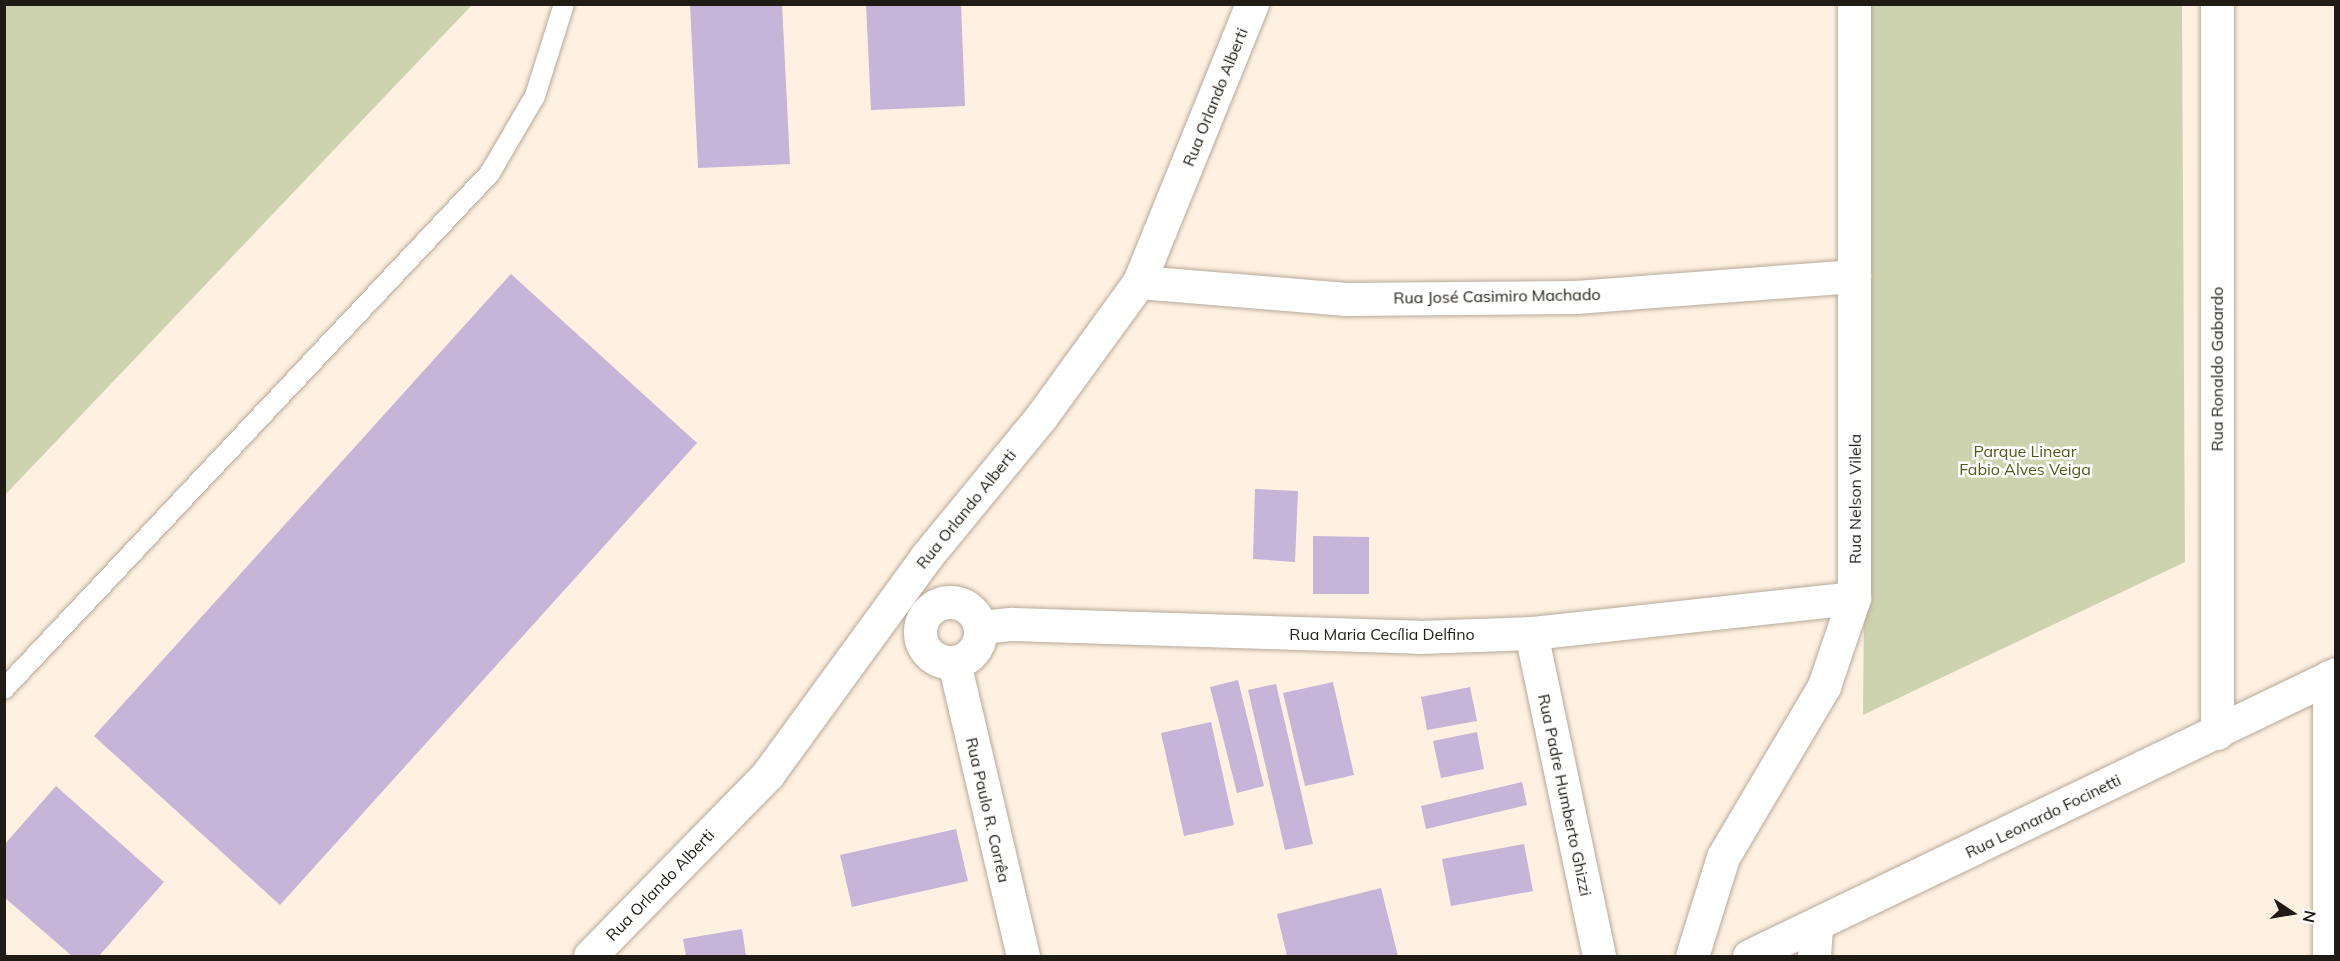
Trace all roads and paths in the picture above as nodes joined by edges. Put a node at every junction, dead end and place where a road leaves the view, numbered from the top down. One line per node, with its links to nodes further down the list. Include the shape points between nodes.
1 (564, 4): 14 (lane, via 535,96 490,173)
2 (1252, 4): 6 (street, Rua Orlando Alberti)
3 (1854, 4): 5 (street, Rua Nelson Vilela)
4 (2217, 4): 15 (street, Rua Ronaldo Gabardo)
5 (1854, 276): 6 (street, Rua José Casimiro Machado, via 1563,297 1346,299); 8 (street, Rua Nelson Vilela)
6 (1139, 282): 7 (street, Rua Orlando Alberti, via 1041,417)
7 (926, 557): 9 (street); 17 (street, Rua Orlando Alberti, via 768,774)
8 (1854, 598): 11 (street, Rua Maria Cecília Delfino); 20 (street, Rua Nelson Vilela, via 1824,686 1723,857)
9 (934, 605): 10 (street, via 948,600 963,604 975,613); 12 (street, via 922,618 919,634 924,650 938,660)
10 (981, 627): 11 (street, Rua Maria Cecília Delfino, via 1012,624 1419,637); 12 (street, via 978,643 969,656)
11 (1531, 633): 19 (street, Rua Padre Humberto Ghizzi)
12 (954, 662): 18 (street, Rua Paulo R. Corrêa)
13 (2332, 675): 15 (street, Rua Leonardo Focinetti); 22 (street)
14 (4, 689)
15 (2217, 733): 16 (street, Rua Leonardo Focinetti)
16 (1815, 941): 21 (street, Rua Leonardo Focinetti)
17 (590, 957)
18 (1023, 957)
19 (1599, 957)
20 (1692, 957)
21 (1749, 957)
22 (2329, 957)

